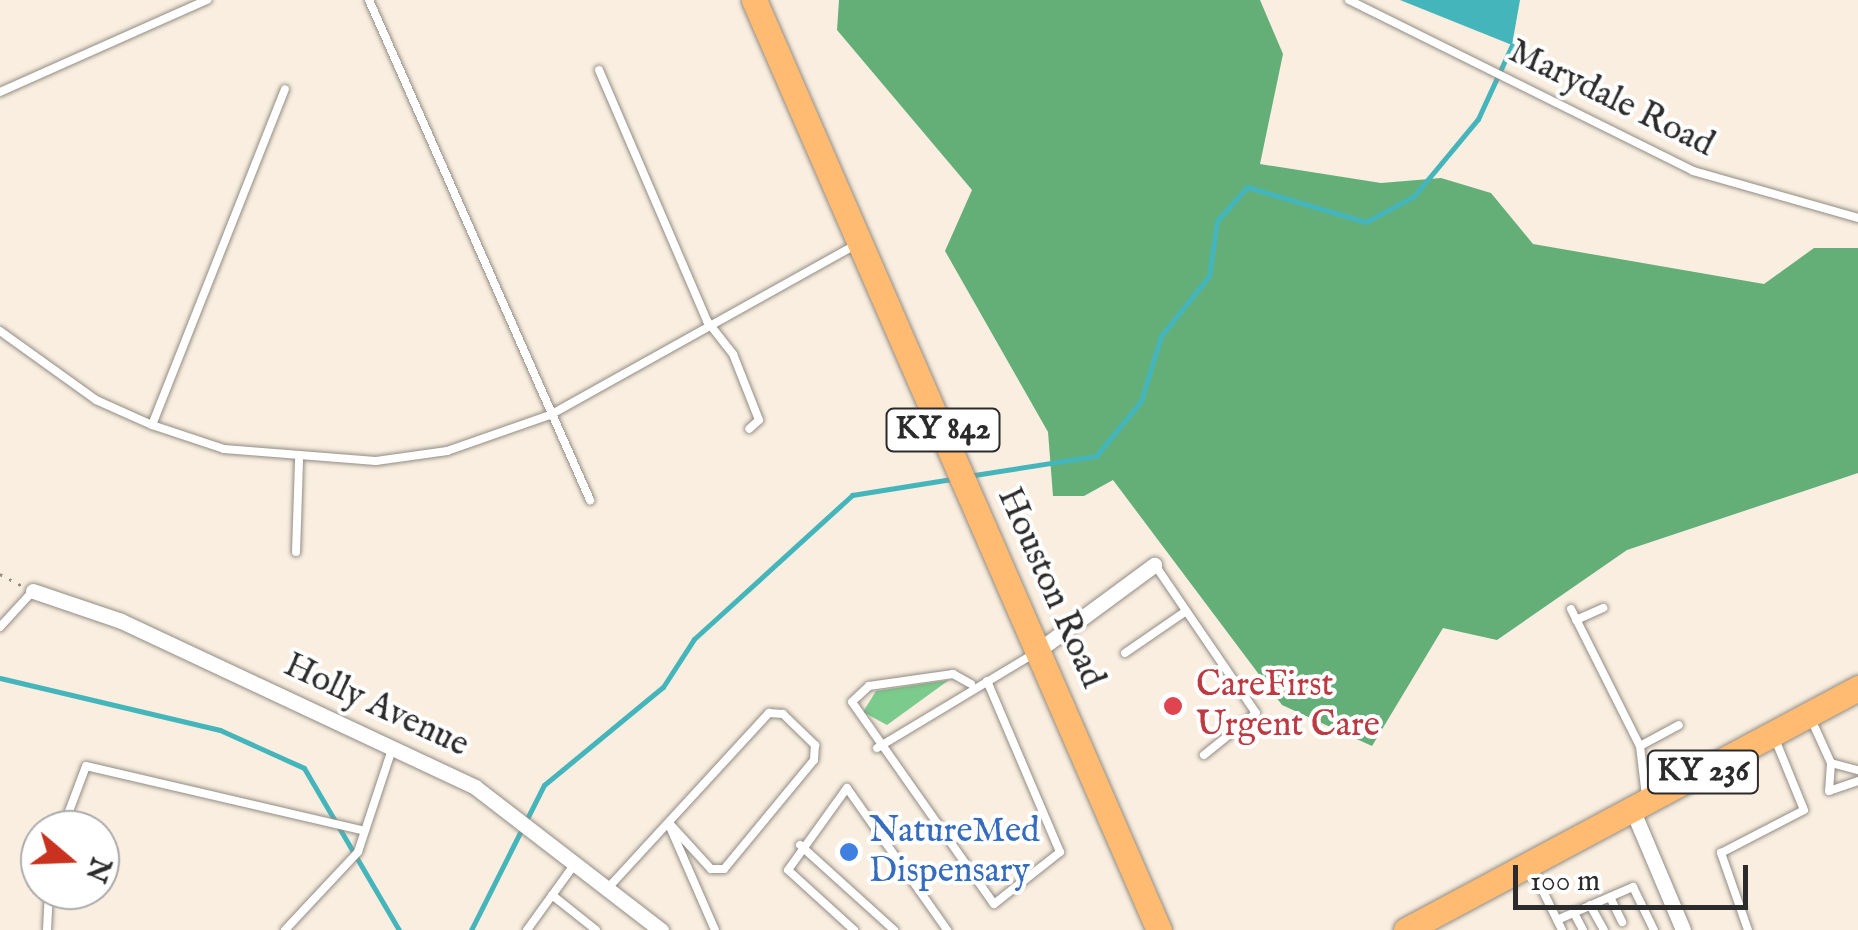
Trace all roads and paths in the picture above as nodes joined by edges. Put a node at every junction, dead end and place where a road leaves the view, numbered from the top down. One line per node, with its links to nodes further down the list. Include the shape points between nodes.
1 (207, 0): 7 (lane)
2 (369, 0): 12 (lane)
3 (754, 0): 9 (main road, Houston Road / KY 842)
4 (1349, 0): 8 (lane, Marydale Road, via 1693,171)
5 (599, 70): 10 (lane)
6 (285, 89): 13 (lane)
7 (0, 92)
8 (1858, 218)
9 (860, 242): 10 (lane); 26 (main road, Houston Road / KY 842)
10 (706, 320): 12 (lane); 14 (lane, via 733,354 760,420)
11 (0, 331): 13 (lane, via 96,400)
12 (550, 415): 15 (lane, via 447,450); 16 (lane)
13 (152, 424): 15 (lane)
14 (749, 430)
15 (299, 460): 17 (lane)
16 (590, 500)
17 (296, 552)
18 (1154, 565): 23 (lane); 26 (street)
19 (0, 574): 20 (path)
20 (33, 592): 25 (lane); 34 (street, Holly Avenue, via 120,621)
21 (1603, 608): 24 (lane)
22 (1571, 609): 24 (lane)
23 (1186, 611): 27 (lane); 37 (lane, via 1256,713)
24 (1576, 620): 35 (lane)
25 (0, 627)
26 (1040, 649): 28 (lane); 63 (main road, Houston Road / KY 842)
27 (1126, 653)
28 (987, 681): 29 (lane); 36 (lane, via 1058,858 990,904)
29 (971, 684): 36 (lane); 36 (lane, via 953,674 858,692 854,712)
30 (1858, 688): 31 (main road, KY 236)
31 (1809, 715): 33 (main road, KY 236); 38 (lane)
32 (1679, 725): 35 (lane)
33 (1773, 735): 41 (main road, KY 236); 70 (lane, via 1804,810 1721,854)
34 (394, 744): 44 (lane); 46 (street, Holly Avenue, via 474,786)
35 (1640, 746): 41 (lane)
36 (877, 748)
37 (1204, 755)
38 (1831, 763): 39 (lane); 40 (lane, via 1829,792)
39 (1858, 770)
40 (1858, 781)
41 (1640, 804): 47 (main road, KY 236); 69 (street)
42 (70, 810): 44 (lane, via 86,766)
43 (668, 823): 43 (lane, via 769,714 783,714 815,746 814,760 724,869 711,869); 48 (lane); 59 (lane)
44 (361, 830): 55 (lane, via 358,852)
45 (800, 844): 60 (lane, via 788,870); 61 (lane); 62 (lane, via 846,788)
46 (576, 862): 48 (street, Holly Avenue); 49 (lane)
47 (1529, 862): 53 (lane); 64 (main road, KY 236)
48 (607, 888): 58 (street, Holly Avenue)
49 (552, 895): 56 (lane); 57 (lane)
50 (1610, 896): 51 (lane); 54 (lane); 68 (lane, via 1633,887)
51 (1590, 905): 52 (lane); 67 (lane)
52 (1574, 913): 53 (lane); 66 (lane)
53 (1557, 920): 65 (lane)
54 (1622, 922)
55 (285, 930)
56 (527, 930)
57 (596, 930)
58 (661, 930)
59 (715, 930)
60 (854, 930)
61 (894, 930)
62 (947, 930)
63 (1159, 930)
64 (1406, 930)
65 (1562, 930)
66 (1583, 930)
67 (1604, 930)
68 (1654, 930)
69 (1682, 930)
70 (1748, 930)

